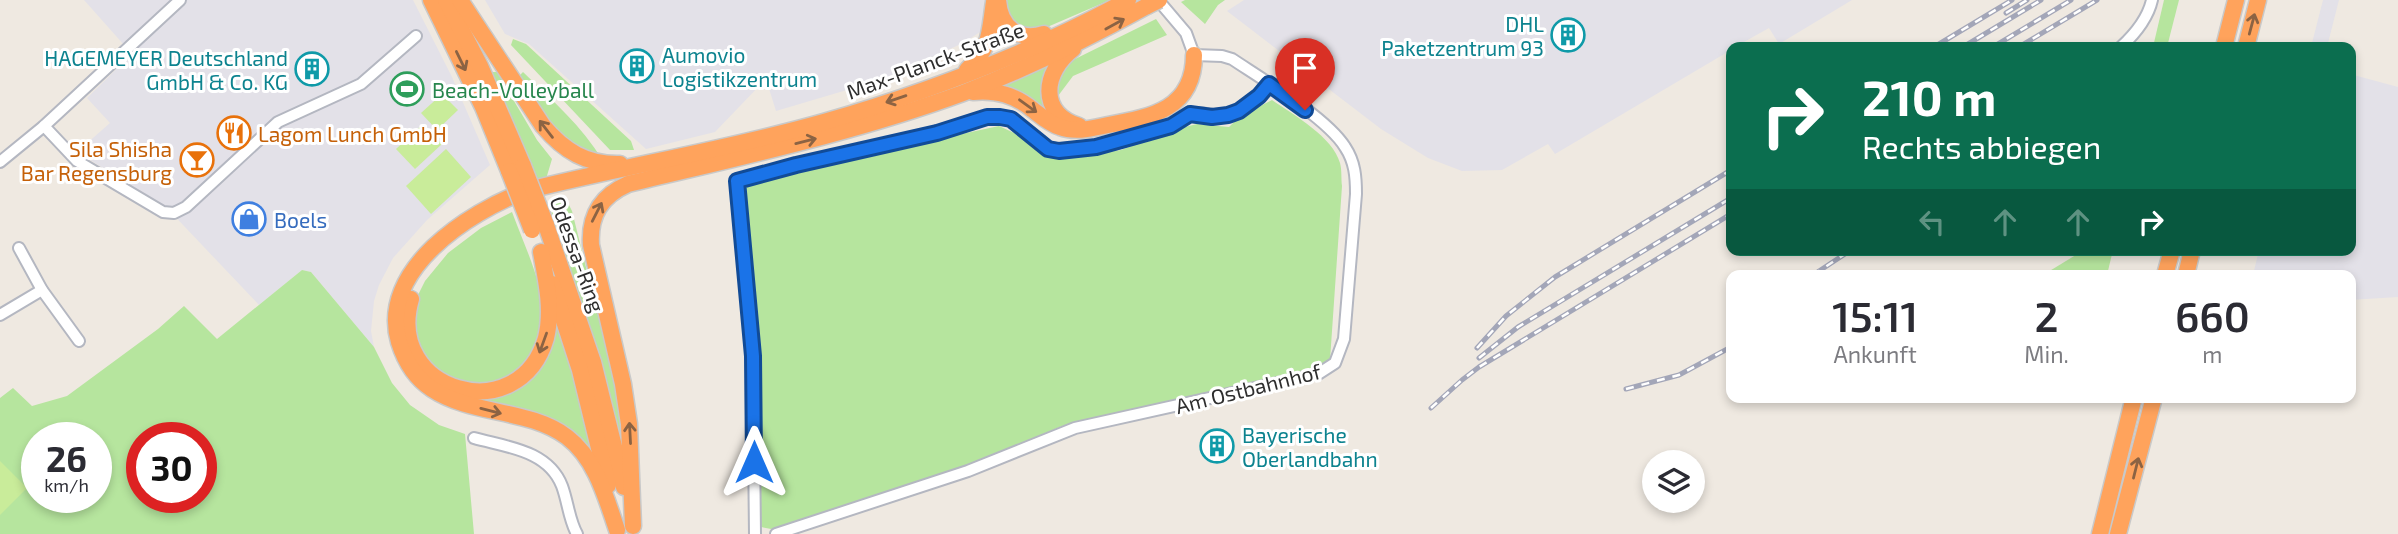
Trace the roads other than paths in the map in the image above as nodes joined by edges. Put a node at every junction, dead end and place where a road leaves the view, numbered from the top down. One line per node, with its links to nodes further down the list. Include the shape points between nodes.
1 (180, 0): 20 (street)
2 (431, 0): 25 (highway, Odessa-Ring, one-way to 25)
3 (446, 0): 25 (highway, Odessa-Ring, via 480,66)
4 (460, 0): 23 (highway, one-way to 4, via 603,164 568,151 543,126)
5 (996, 0): 11 (highway, via 1004,23 1024,37); 19 (highway, via 988,44)
6 (1128, 0): 11 (highway, Max-Planck-Straße)
7 (2152, 0): 14 (street, via 2150,10)
8 (2236, 0): 15 (highway)
9 (2258, 0): 16 (highway, one-way to 9)
10 (1154, 2): 13 (highway, Max-Planck-Straße, one-way to 10); 17 (street, via 1186,33)
11 (1077, 25): 19 (highway, Max-Planck-Straße)
12 (416, 36): 20 (street, via 361,84 278,122 174,213 163,212 77,160)
13 (1084, 41): 19 (highway, Max-Planck-Straße); 21 (highway, via 1060,60 1049,90 1058,114)
14 (2126, 42)
15 (2225, 42)
16 (2247, 42)
17 (1194, 55): 18 (street, Am Ostbahnhof, via 1232,59); 21 (highway, via 1192,78 1182,97 1169,108 1149,117)
18 (1269, 84): 37 (street, via 1239,111 1212,117 1190,114 1171,126 1096,147 1048,149 1011,119 987,117 737,181 753,356); 38 (street, Am Ostbahnhof, via 1333,132 1355,168 1344,339 1332,367 1318,374 1075,428 968,471)
19 (962, 85): 21 (highway, one-way to 21, via 1004,93 1060,127); 22 (highway, Max-Planck-Straße, one-way to 19, via 884,119); 23 (highway, Max-Planck-Straße, one-way to 23)
20 (44, 127): 24 (street)
21 (1088, 128)
22 (739, 157): 28 (highway, one-way to 22, via 548,322 533,364 505,386 474,393 442,383 416,356 408,309 429,267 457,238 509,209 546,197); 35 (highway, one-way to 22, via 629,424 595,269 591,225 598,207 614,190)
23 (667, 159): 35 (highway, one-way to 35, via 525,191 469,218 421,261 402,293 396,321 407,363 433,390 463,404 553,428 578,447)
24 (0, 162)
25 (516, 168): 26 (highway, Odessa-Ring, bridge)
26 (539, 227): 28 (highway, Odessa-Ring); 35 (highway, Odessa-Ring, via 593,362 614,440)
27 (19, 248): 29 (street)
28 (541, 252): 35 (highway, Odessa-Ring, via 561,306)
29 (42, 290): 30 (street); 31 (street)
30 (0, 315)
31 (79, 341)
32 (2133, 403): 39 (highway)
33 (2152, 403): 40 (highway, one-way to 33)
34 (474, 438): 36 (street, via 525,452 548,464 560,482)
35 (625, 531)
36 (577, 534)
37 (755, 534)
38 (776, 534)
39 (2100, 534)
40 (2118, 534)

